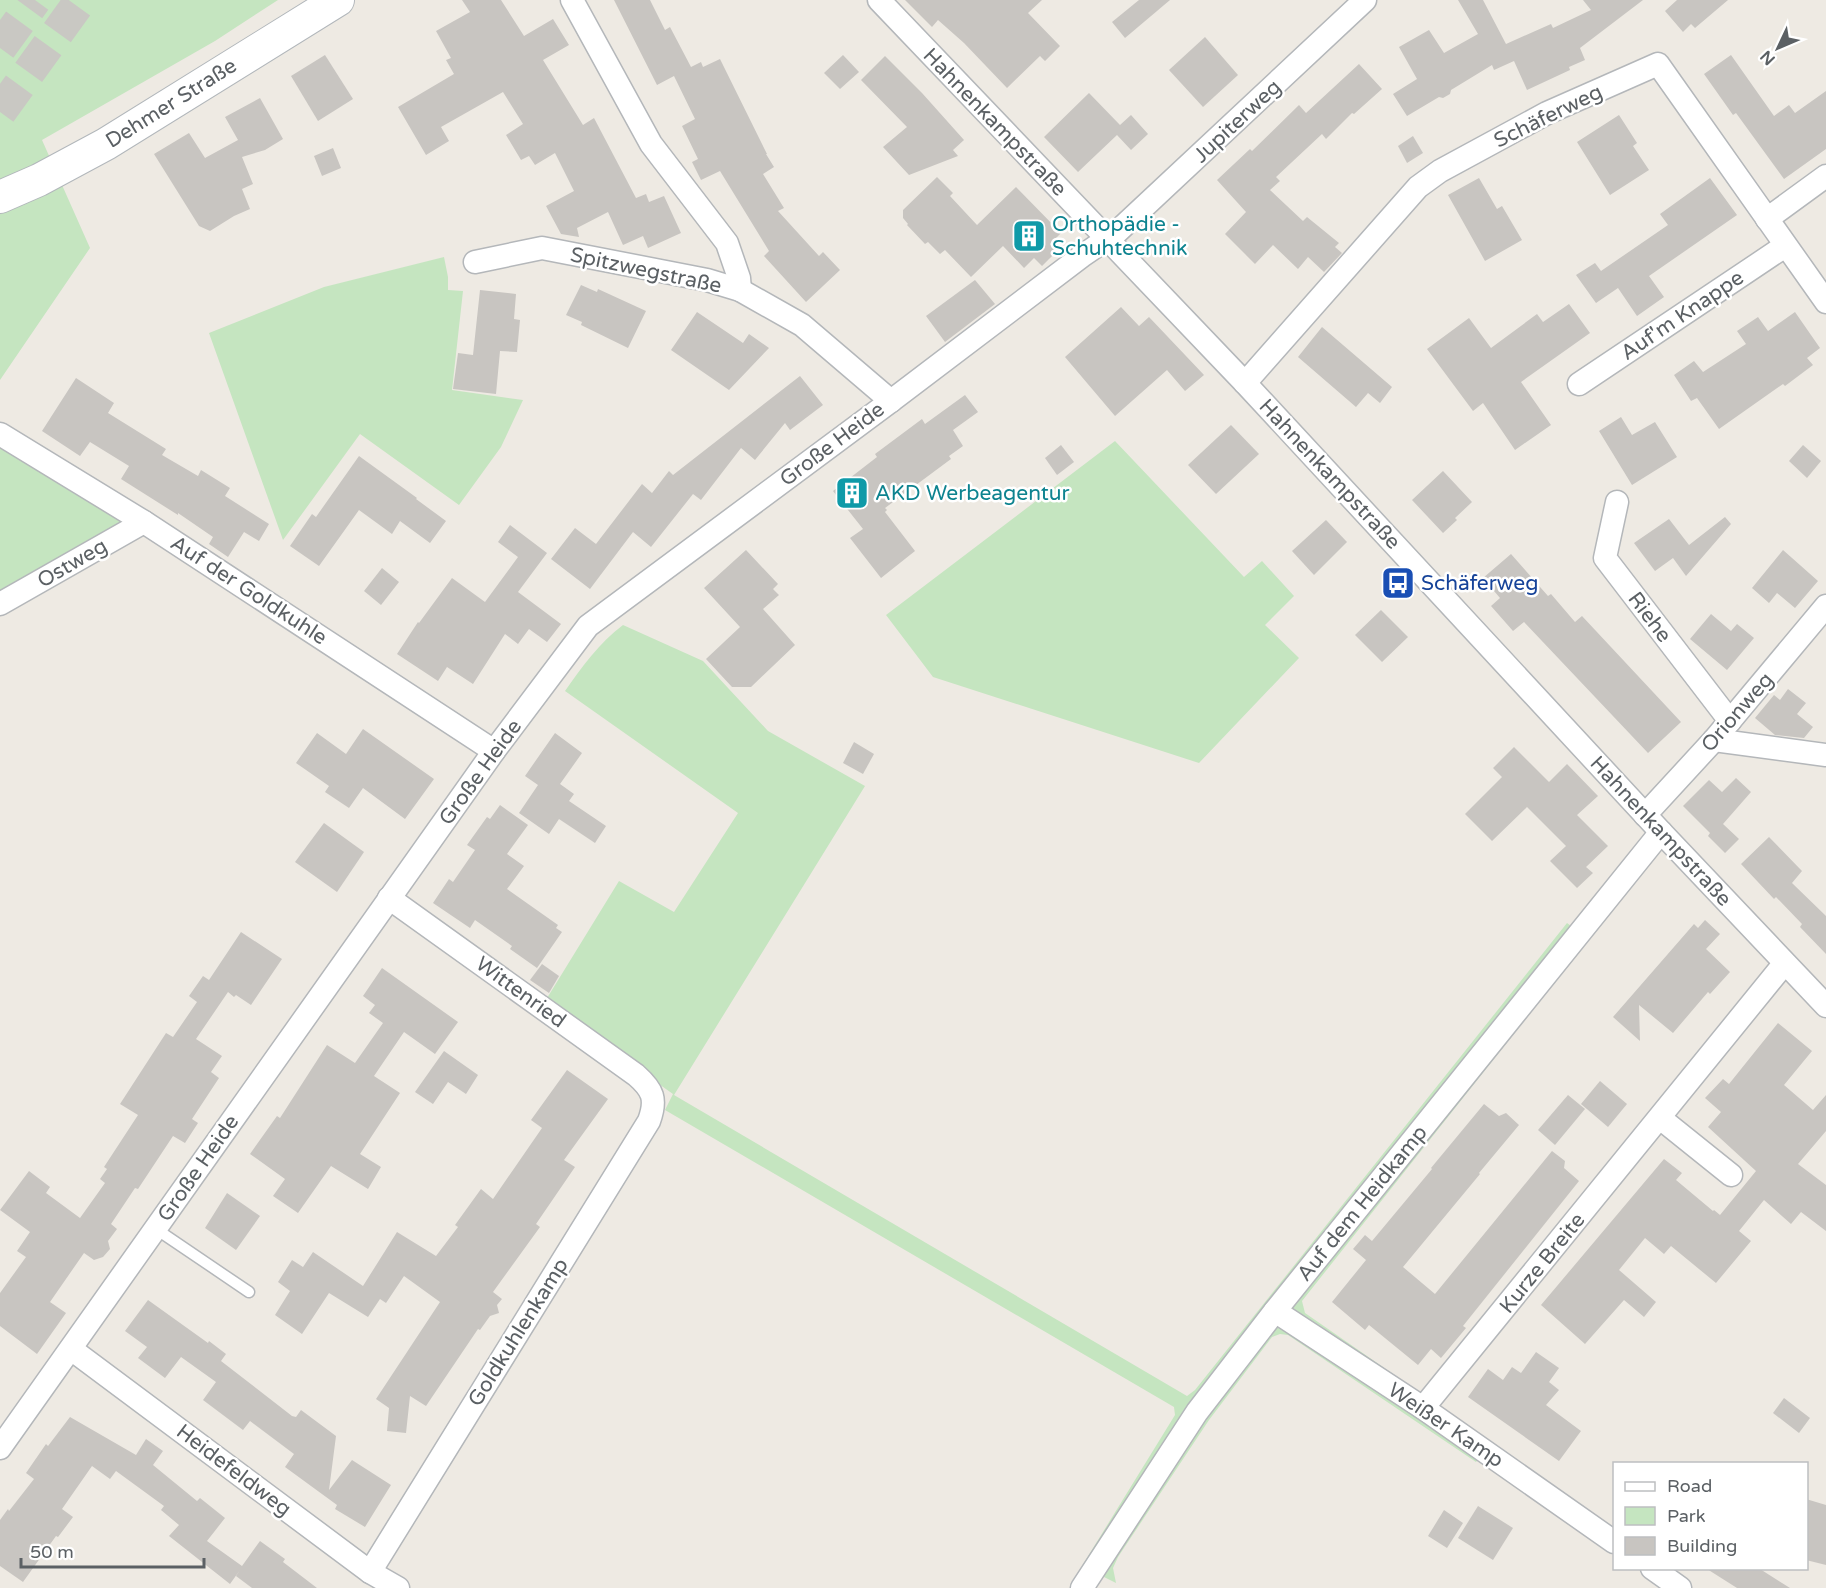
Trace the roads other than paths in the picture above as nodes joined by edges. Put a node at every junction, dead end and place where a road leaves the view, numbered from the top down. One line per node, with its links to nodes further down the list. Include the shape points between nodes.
1 (338, 0): 6 (street, Dehmer Straße, via 106,144)
2 (572, 0): 11 (street, via 651,144 727,243)
3 (879, 0): 8 (street, Hahnenkampstraße)
4 (1365, 0): 8 (street, Jupiterweg)
5 (1826, 176): 7 (street)
6 (0, 197)
7 (1767, 219): 9 (street); 13 (street, Schäferweg, via 1658,64 1547,113 1418,187)
8 (1107, 239): 13 (street, Hahnenkampstraße); 15 (street, Große Heide)
9 (1785, 246): 12 (street); 14 (street, Auf'm Knappe)
10 (475, 262): 11 (street, Spitzwegstraße, via 542,248 708,280)
11 (740, 290): 15 (street, Spitzwegstraße, via 802,325)
12 (1826, 302)
13 (1245, 383): 25 (street, Hahnenkampstraße)
14 (1579, 384)
15 (891, 401): 23 (street, Große Heide, via 588,626)
16 (0, 434): 18 (street, Auf der Goldkuhle)
17 (1617, 502): 21 (street, Riehe, via 1605,558)
18 (144, 522): 19 (street, Ostweg); 23 (street, Auf der Goldkuhle)
19 (0, 604)
20 (1826, 606): 21 (street, Orionweg)
21 (1730, 721): 22 (street, Orionweg)
22 (1714, 740): 24 (street); 25 (street, Orionweg)
23 (494, 751): 27 (street, Große Heide)
24 (1826, 755)
25 (1645, 814): 26 (street, Hahnenkampstraße)
26 (1661, 832): 28 (street, Hahnenkampstraße); 35 (street, Auf dem Heidkamp)
27 (389, 898): 30 (street, Wittenried); 33 (street, Große Heide)
28 (1785, 964): 29 (street, Hahnenkampstraße); 31 (street, Kurze Breite)
29 (1826, 1006)
30 (650, 1088): 41 (street, Goldkuhlenkamp, via 654,1108 649,1121)
31 (1660, 1118): 32 (street); 37 (street, Kurze Breite)
32 (1731, 1175)
33 (156, 1229): 34 (lane); 36 (street, Große Heide)
34 (249, 1292)
35 (1275, 1311): 37 (street, Weißer Kamp); 42 (street, Auf dem Heidkamp, via 1197,1412)
36 (71, 1349): 38 (street, Große Heide); 41 (street, Heidefeldweg)
37 (1423, 1408): 39 (street, Weißer Kamp)
38 (0, 1448)
39 (1613, 1541)
40 (1653, 1570): 44 (street)
41 (370, 1572): 43 (street, Heidefeldweg)
42 (1091, 1585)
43 (398, 1588)
44 (1680, 1588)

